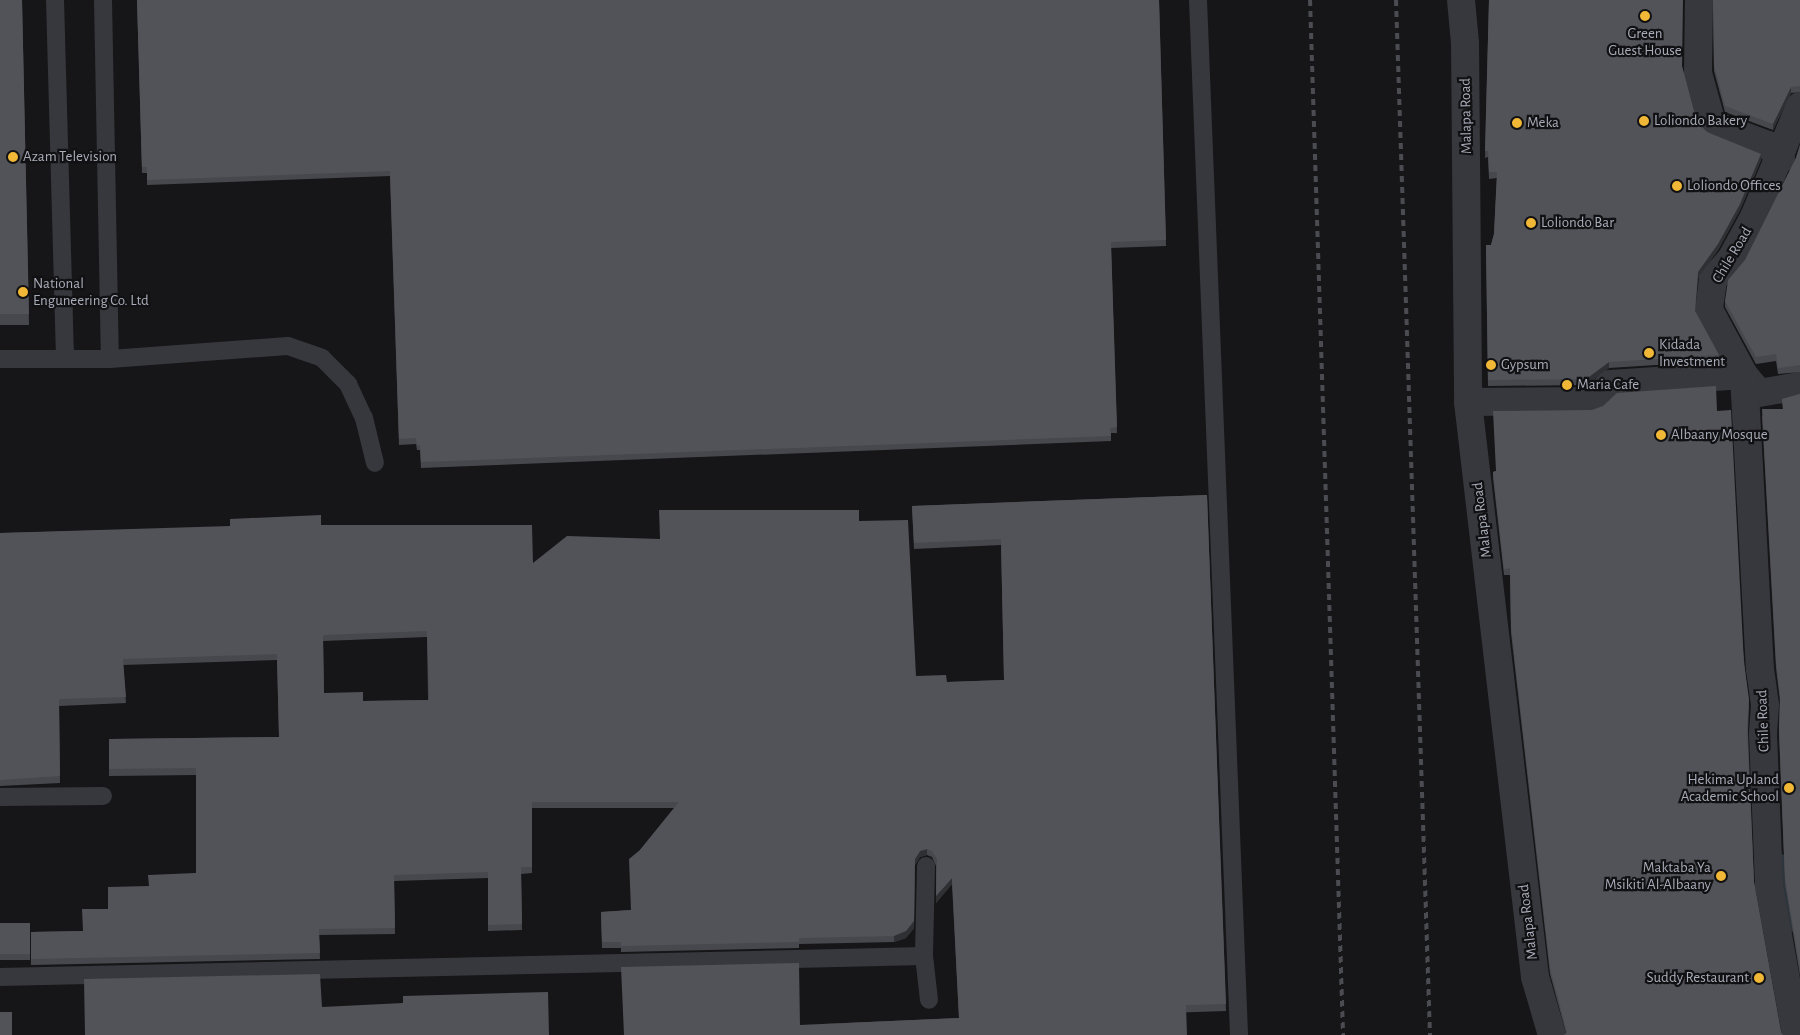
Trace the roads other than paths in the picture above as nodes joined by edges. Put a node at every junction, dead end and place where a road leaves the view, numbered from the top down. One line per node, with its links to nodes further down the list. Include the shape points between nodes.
1 (55, 0): 8 (lane)
2 (103, 0): 10 (lane)
3 (1198, 0): 21 (lane)
4 (1461, 0): 13 (street, Malapa Road, via 1465,43)
5 (1699, 0): 7 (street, via 1698,73 1712,124 1768,145)
6 (1800, 106): 7 (street, Chile Road)
7 (1781, 159): 11 (street, Chile Road, via 1741,242 1713,280 1709,310)
8 (65, 358): 9 (lane); 10 (lane)
9 (0, 359)
10 (110, 360): 14 (lane, via 288,346 322,358 348,384 364,418)
11 (1744, 375): 12 (street, Chile Road, via 1759,393); 13 (street, via 1610,384 1592,401); 23 (street, Chile Road, via 1760,669 1765,705 1763,734 1769,886)
12 (1800, 386)
13 (1468, 402): 22 (street, Malapa Road, via 1535,977)
14 (376, 463)
15 (103, 796): 16 (lane)
16 (0, 797)
17 (926, 866): 18 (lane)
18 (924, 956): 19 (lane); 20 (lane)
19 (0, 977)
20 (929, 1000)
21 (1239, 1035)
22 (1552, 1035)
23 (1796, 1035)

